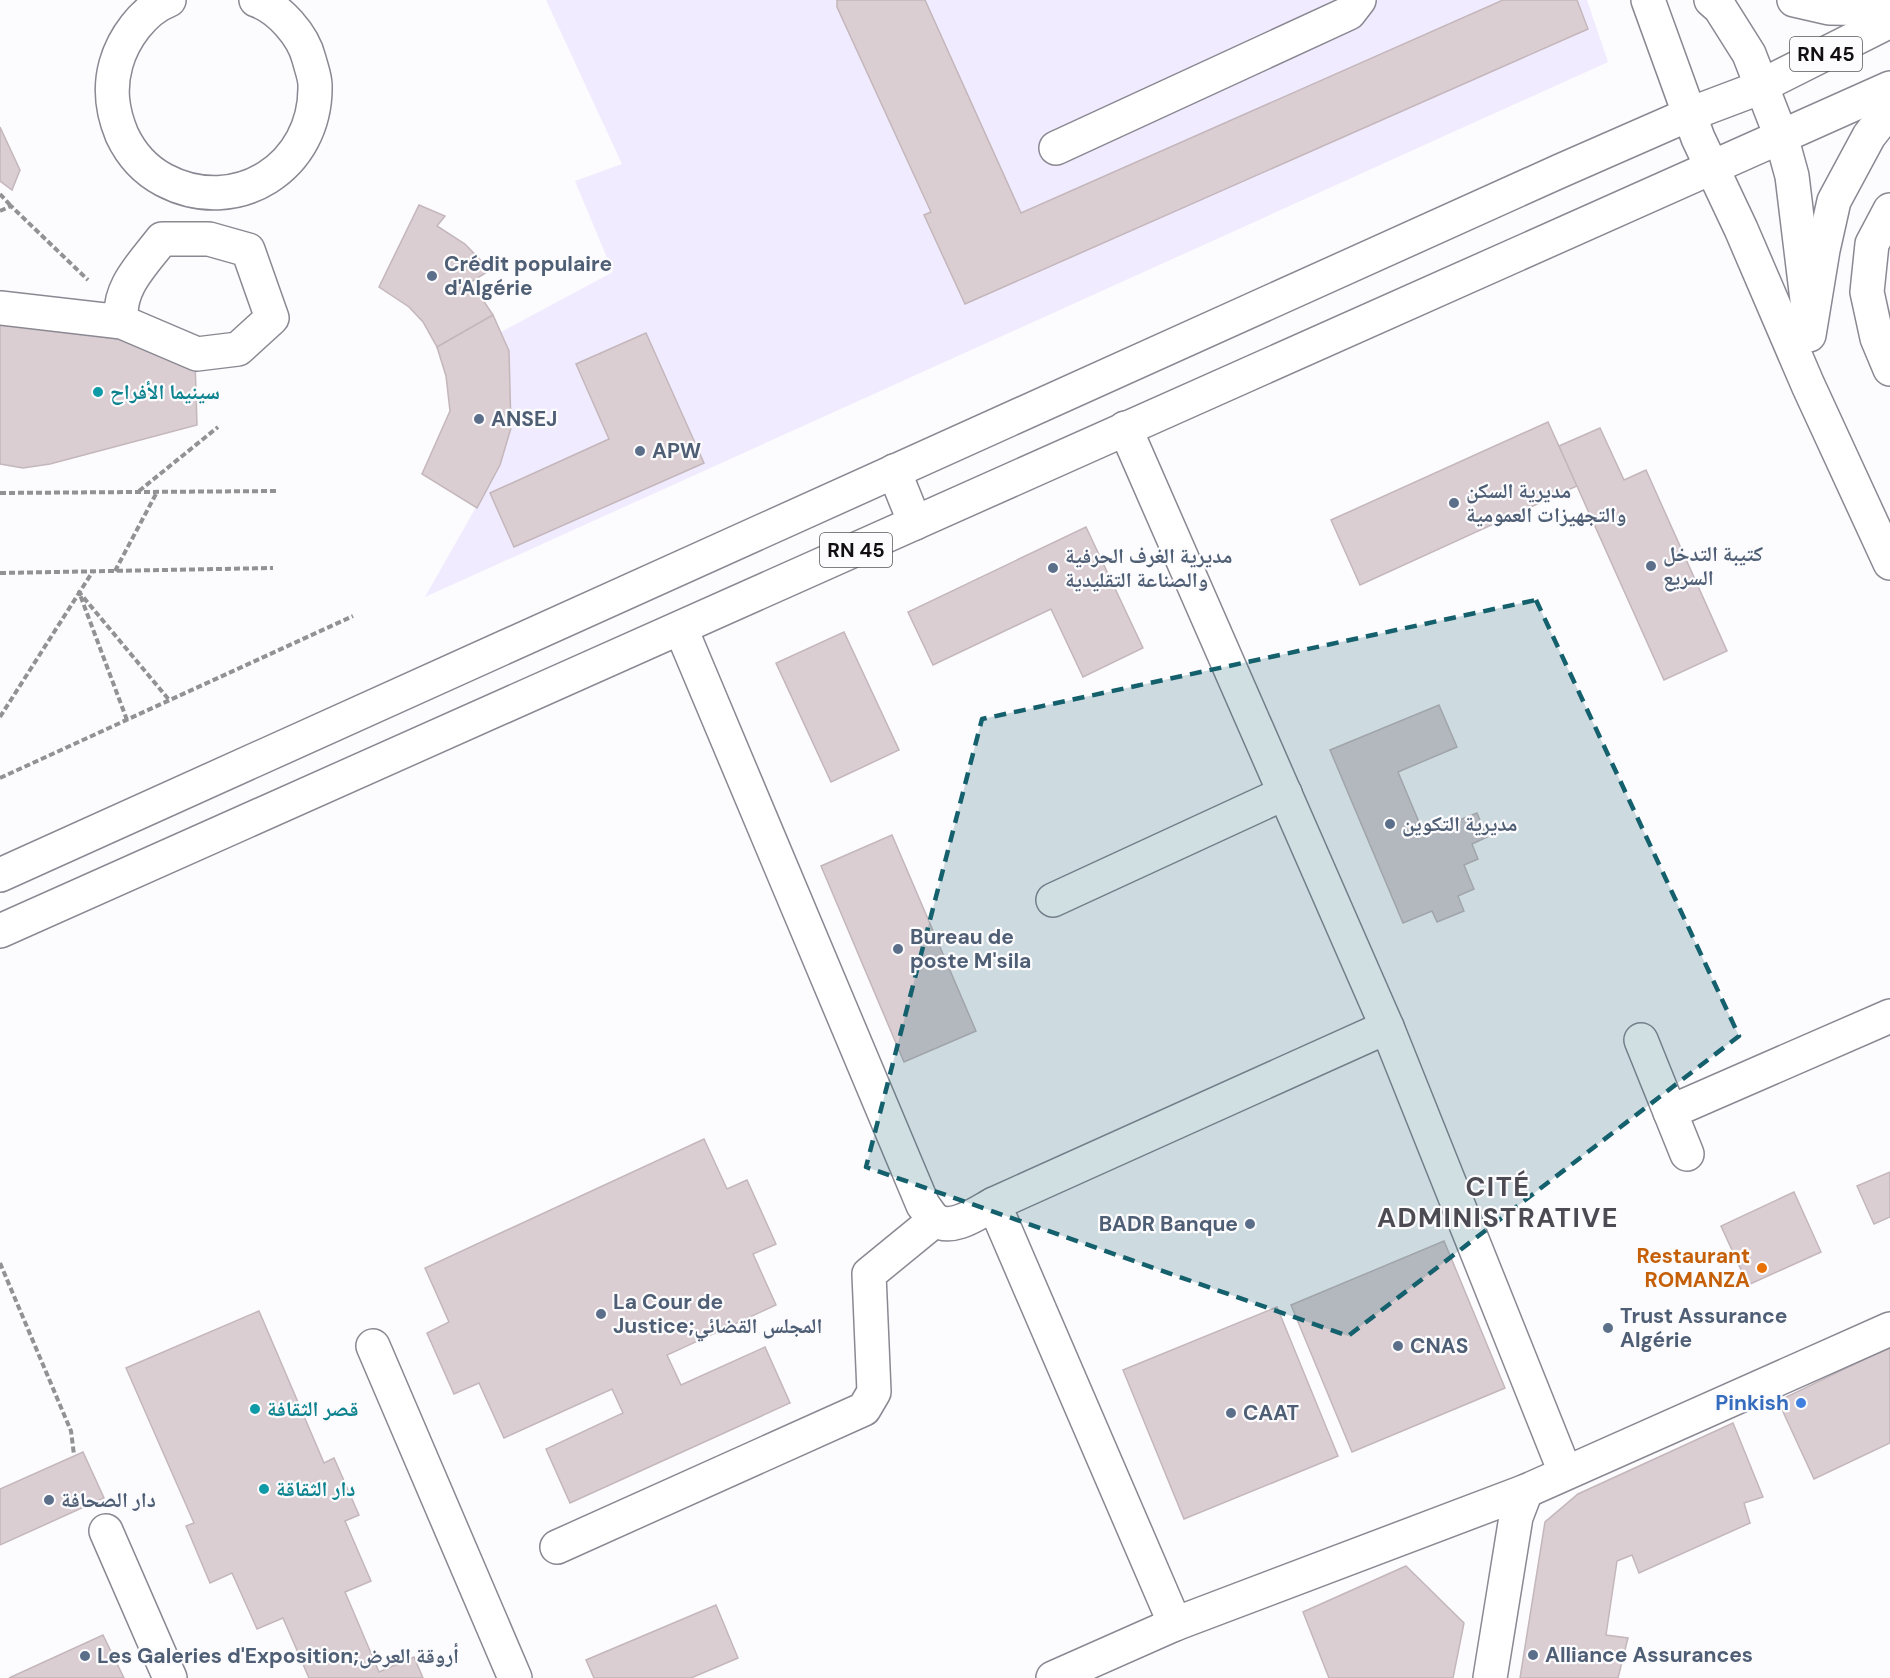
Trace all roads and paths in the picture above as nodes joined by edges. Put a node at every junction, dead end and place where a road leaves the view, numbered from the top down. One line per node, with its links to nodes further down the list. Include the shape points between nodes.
1 (169, 0): 17 (main road, via 139,21 120,50 111,83 114,116 128,148 150,173 180,189)
2 (1359, 0): 14 (main road, via 1349,13)
3 (1648, 0): 12 (main road)
4 (1711, 0): 9 (main road, via 1749,54)
5 (1794, 0): 7 (main road, via 1829,8)
6 (261, 1): 17 (main road, via 289,23 307,52 315,84 312,118 299,148 276,173 246,189)
7 (1890, 9)
8 (1890, 21): 9 (main road, RN 45)
9 (1761, 86): 12 (main road, RN 45); 13 (main road)
10 (1890, 88): 13 (main road, RN 45)
11 (1890, 109): 24 (main road, via 1869,136 1834,201)
12 (1690, 114): 15 (main road); 29 (main road, RN 45)
13 (1781, 136): 15 (main road, RN 45); 24 (main road, via 1792,176)
14 (1056, 148)
15 (1712, 168): 26 (main road); 28 (main road, RN 45)
16 (0, 194): 18 (path)
17 (213, 195): 21 (main road)
18 (11, 206): 20 (path); 23 (path)
19 (1890, 210): 25 (main road, via 1872,244 1867,292 1877,338)
20 (0, 211)
21 (209, 239): 23 (main road, via 162,239 126,287); 23 (main road, via 248,250 272,318 238,349 198,354)
22 (0, 308): 23 (main road)
23 (121, 316)
24 (1809, 335): 26 (main road)
25 (1890, 369)
26 (1808, 385): 35 (main road)
27 (218, 427): 31 (path)
28 (1125, 428): 34 (main road, RN 45); 47 (main road)
29 (894, 471): 34 (main road); 48 (main road, RN 45)
30 (278, 491): 32 (path)
31 (138, 492): 32 (path); 33 (path)
32 (157, 492): 38 (path)
33 (0, 493)
34 (915, 523): 42 (main road, RN 45)
35 (1890, 563)
36 (273, 568): 38 (path)
37 (93, 571): 38 (path); 39 (path); 40 (path)
38 (115, 571)
39 (0, 573)
40 (79, 592): 43 (path); 44 (path); 45 (path)
41 (353, 616): 43 (path)
42 (681, 629): 50 (main road, RN 45); 57 (main road, via 923,1205)
43 (170, 701): 45 (path)
44 (0, 717)
45 (127, 720): 46 (path)
46 (0, 778)
47 (1285, 793): 49 (main road); 52 (main road)
48 (0, 875)
49 (1053, 900)
50 (0, 931)
51 (1890, 1016): 54 (main road)
52 (1387, 1027): 56 (main road); 62 (main road)
53 (1641, 1040): 54 (main road)
54 (1670, 1112): 55 (main road)
55 (1687, 1154)
56 (994, 1204): 57 (main road, via 958,1223); 66 (main road)
57 (934, 1220): 65 (main road, via 869,1274 874,1392 864,1408)
58 (0, 1263): 61 (path, via 71,1431)
59 (1890, 1329): 62 (main road)
60 (373, 1346): 68 (main road)
61 (74, 1455)
62 (1565, 1472): 63 (main road)
63 (1526, 1491): 66 (main road); 70 (main road, via 1516,1517)
64 (105, 1531): 67 (main road)
65 (557, 1547)
66 (1175, 1624): 69 (main road)
67 (171, 1678)
68 (514, 1678)
69 (1053, 1678)
70 (1490, 1678)

